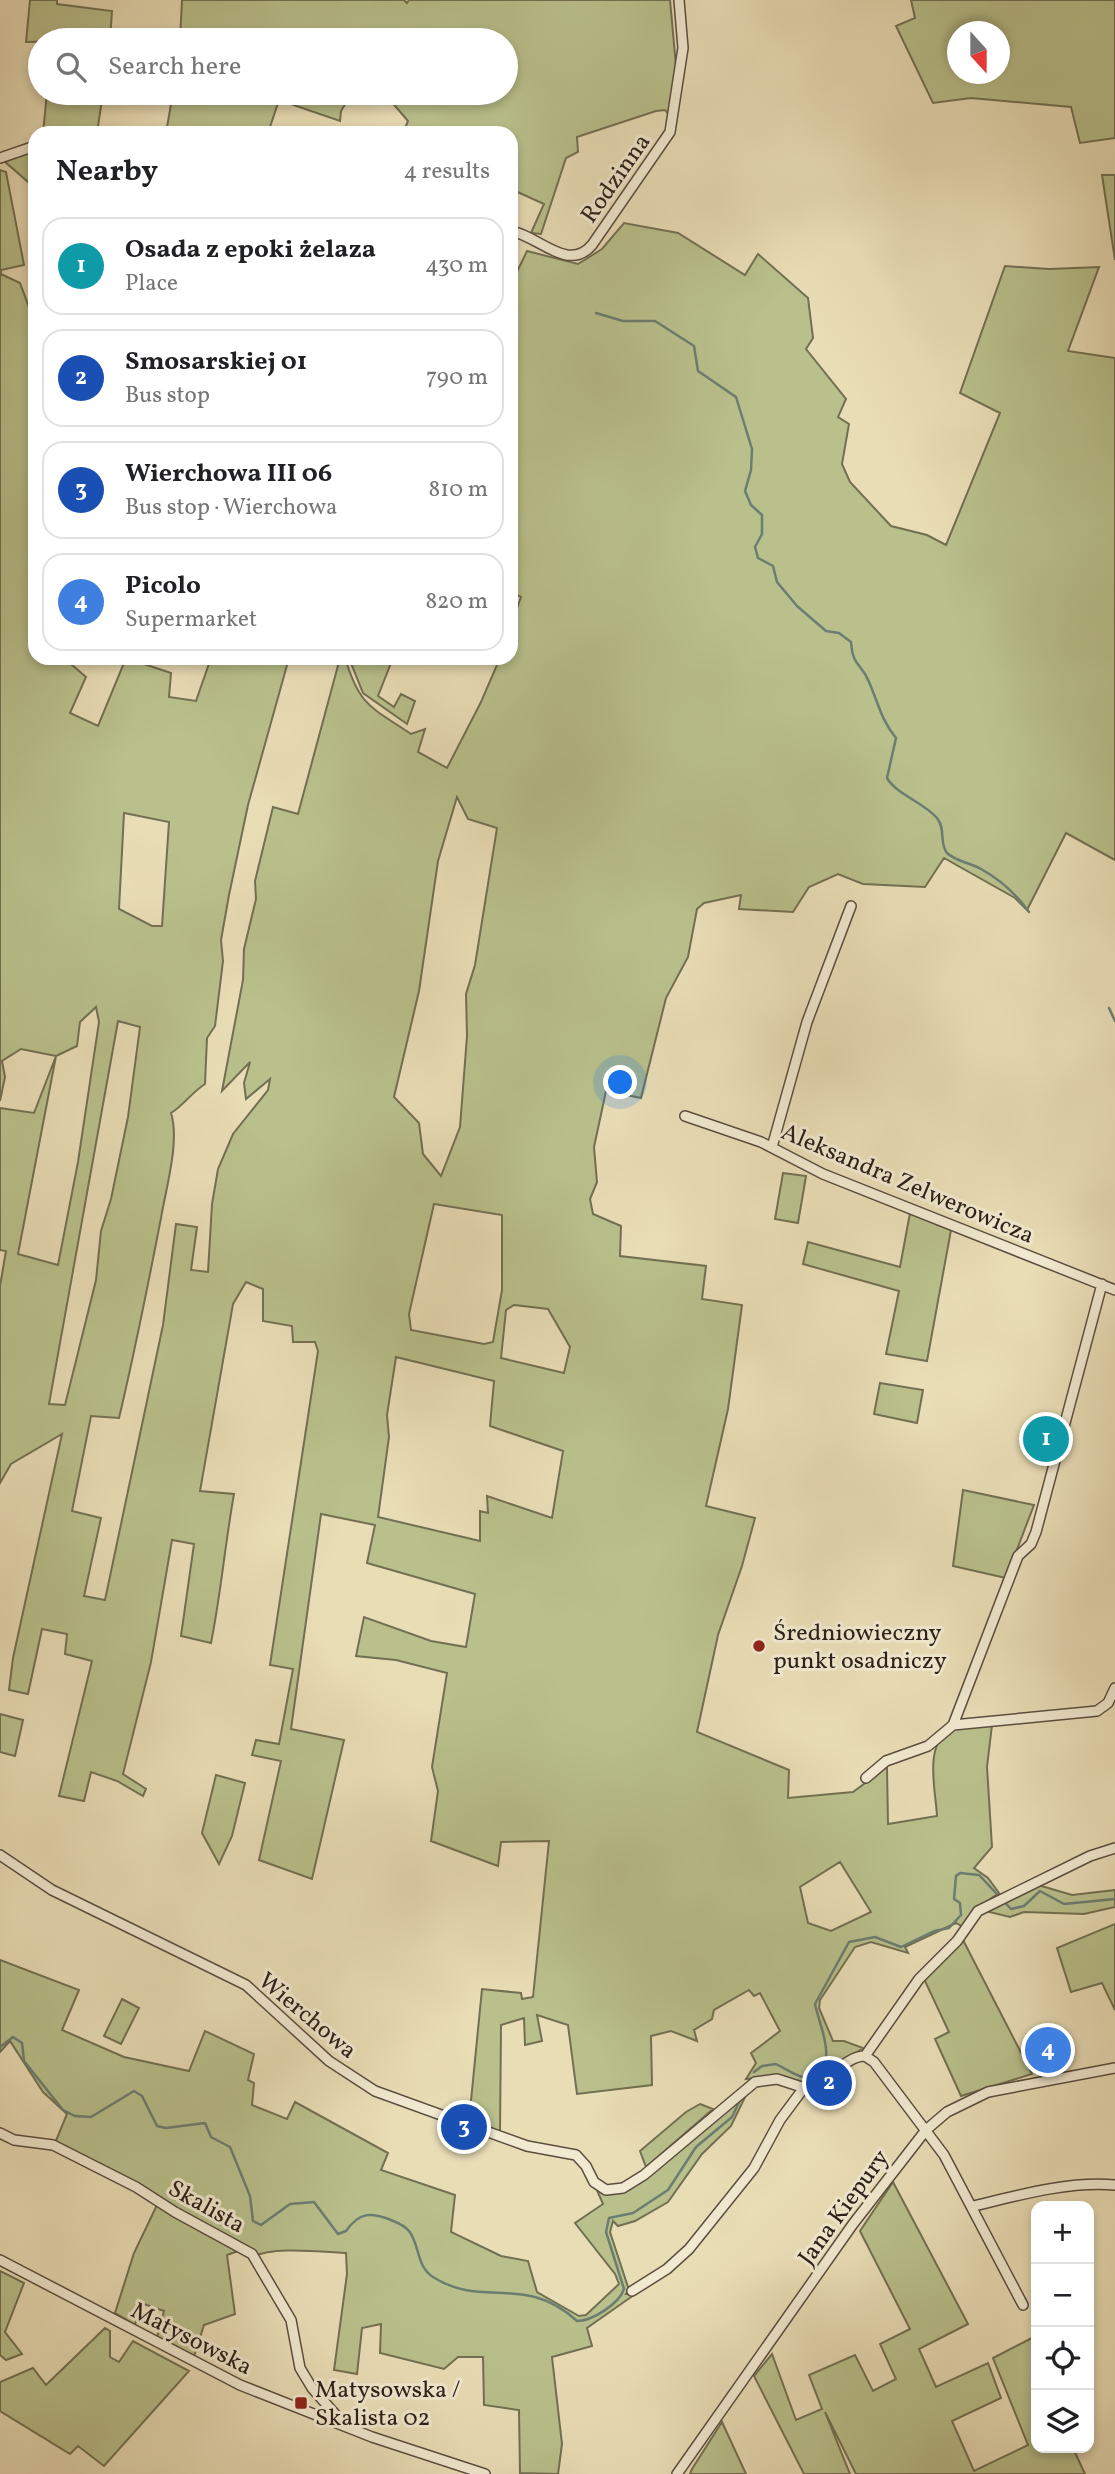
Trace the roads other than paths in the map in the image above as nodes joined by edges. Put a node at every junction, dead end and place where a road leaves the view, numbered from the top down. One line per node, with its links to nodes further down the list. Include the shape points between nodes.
1 (679, 0): 4 (street, Rodzinna, via 683,48 670,132 592,245 580,256 566,257)
2 (28, 148): 3 (street)
3 (1, 158)
4 (518, 232)
5 (851, 906): 7 (street, via 807,1022)
6 (685, 1116): 7 (street, Aleksandra Zelwerowicza)
7 (772, 1147): 8 (street, Aleksandra Zelwerowicza, via 823,1174)
8 (1102, 1284): 9 (street, Aleksandra Zelwerowicza); 11 (street, via 1036,1532 1018,1556)
9 (1115, 1290)
10 (1115, 1688): 11 (street, via 1108,1703 1097,1711)
11 (953, 1725): 12 (street, via 928,1746 886,1761)
12 (866, 1778)
13 (1115, 1848): 15 (street, via 978,1912 925,1972)
14 (0, 1855): 17 (street, Wierchowa, via 52,1890 246,1985 329,2061 375,2091 527,2146 576,2154 599,2187 615,2190 633,2182 755,2082 777,2079)
15 (864, 2056): 17 (street, via 854,2058 814,2088); 18 (street, via 874,2062)
16 (1115, 2068): 18 (street, Jana Kiepury, via 977,2096)
17 (803, 2090): 23 (street, via 786,2109 754,2168 690,2249)
18 (926, 2130): 21 (street); 27 (street, Jana Kiepury, via 853,2224)
19 (0, 2133): 25 (street, Skalista, via 14,2140 53,2145 252,2253 291,2320 299,2368)
20 (1115, 2185): 21 (street, via 1093,2183)
21 (974, 2206): 24 (street)
22 (0, 2260): 25 (street, Matysowska, via 234,2383)
23 (632, 2291)
24 (1023, 2305)
25 (344, 2425): 26 (street, Matysowska)
26 (485, 2474)
27 (677, 2474)

